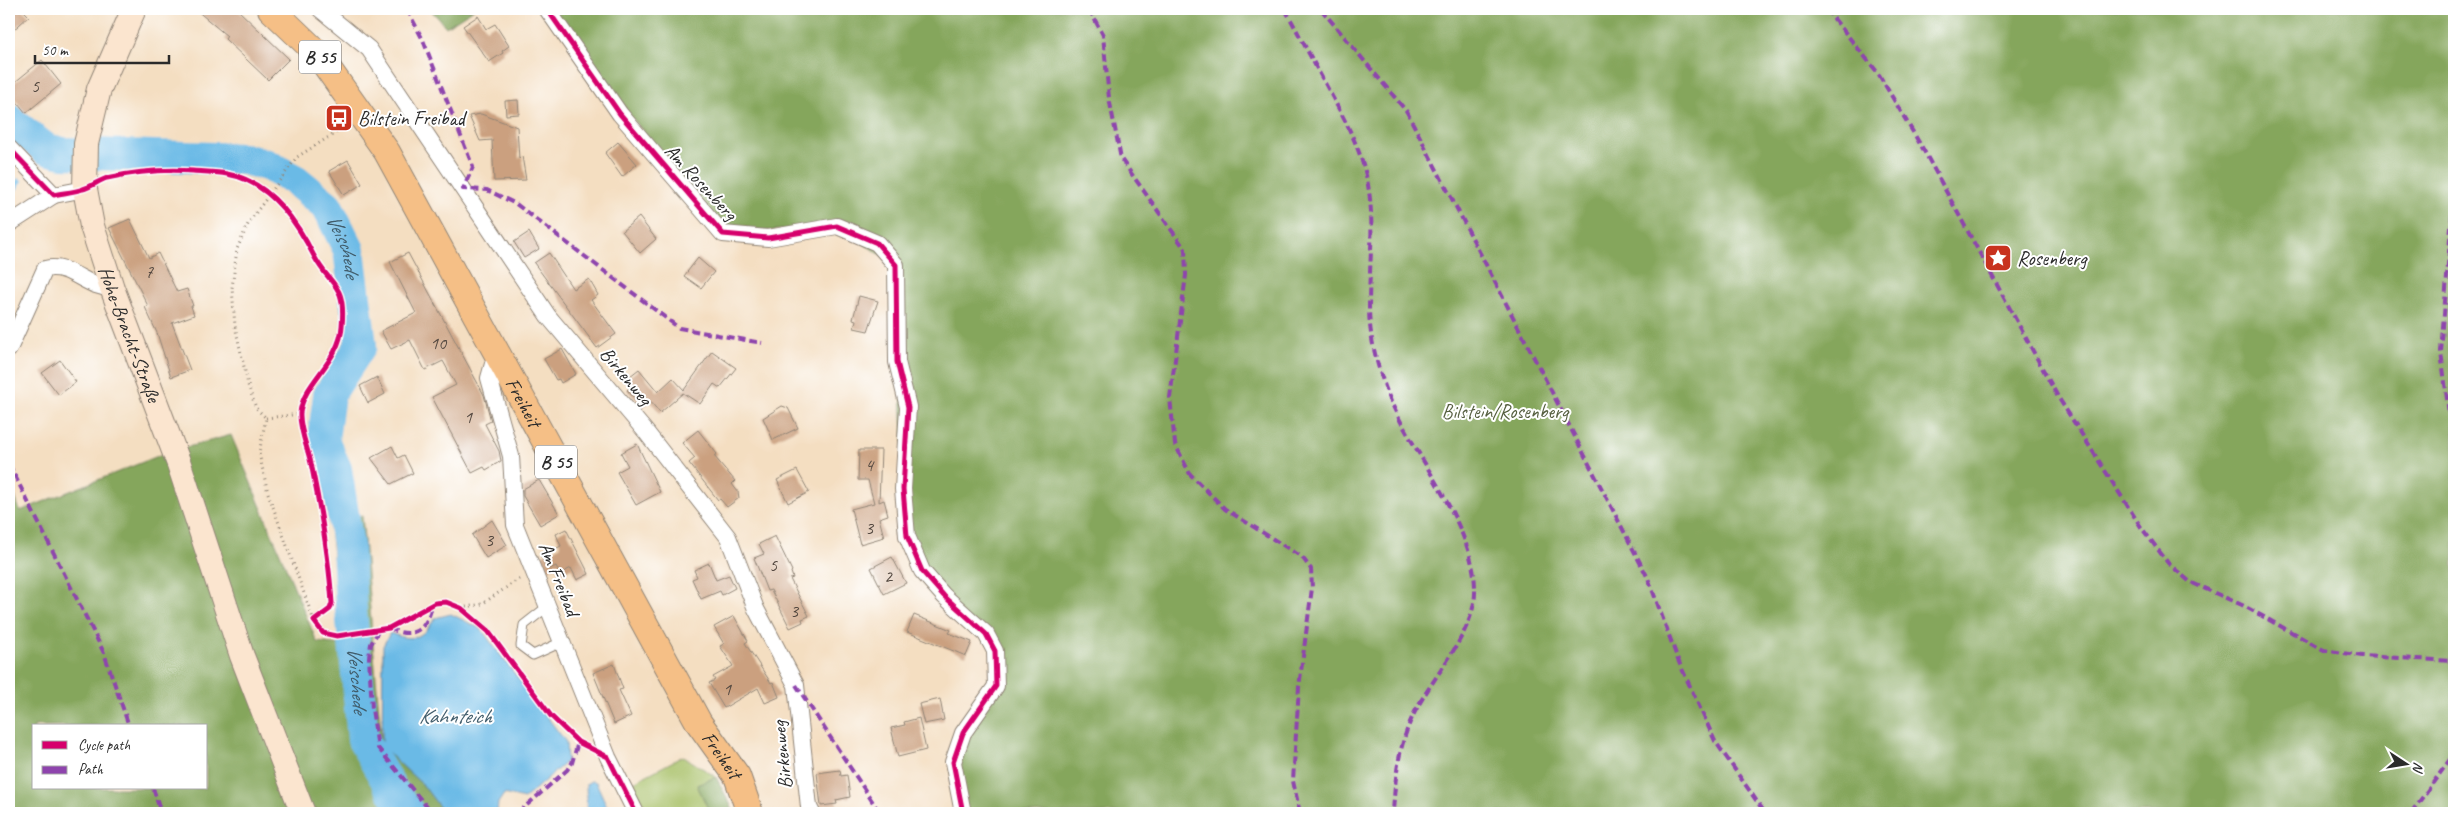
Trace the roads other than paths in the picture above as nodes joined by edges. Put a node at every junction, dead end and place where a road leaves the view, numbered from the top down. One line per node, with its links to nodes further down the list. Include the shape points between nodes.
1 (134, 9): 6 (main road, Hohe-Bracht-Straße, via 99,89 86,144)
2 (271, 9): 11 (main road, Freiheit / B 55, via 317,53 387,152)
3 (320, 9): 17 (street, Birkenweg, via 369,49 548,316 728,536 756,608 796,685)
4 (547, 9): 18 (street, Am Rosenberg, via 620,114 724,234 768,238 837,226 877,243 896,265 897,362 908,407 903,489 907,536 922,571 986,634 994,651 996,686 963,733 953,762)
5 (9, 148): 7 (street)
6 (85, 183): 7 (street); 9 (main road, Hohe-Bracht-Straße, via 92,226)
7 (54, 195): 8 (street)
8 (9, 224)
9 (112, 288): 10 (street, via 93,284 70,271 44,269); 14 (main road, Hohe-Bracht-Straße, via 179,464 242,656)
10 (10, 349)
11 (497, 350): 12 (street, Am Freibad, via 489,378 512,456 515,525); 16 (main road, Freiheit / B 55, via 699,723 737,776)
12 (548, 607): 13 (street, Am Freibad); 13 (lane, via 524,625 521,646 534,655)
13 (562, 642): 15 (street, Am Freibad, via 608,757)
14 (303, 813)
15 (636, 813)
16 (750, 813)
17 (812, 813)
18 (963, 813)

